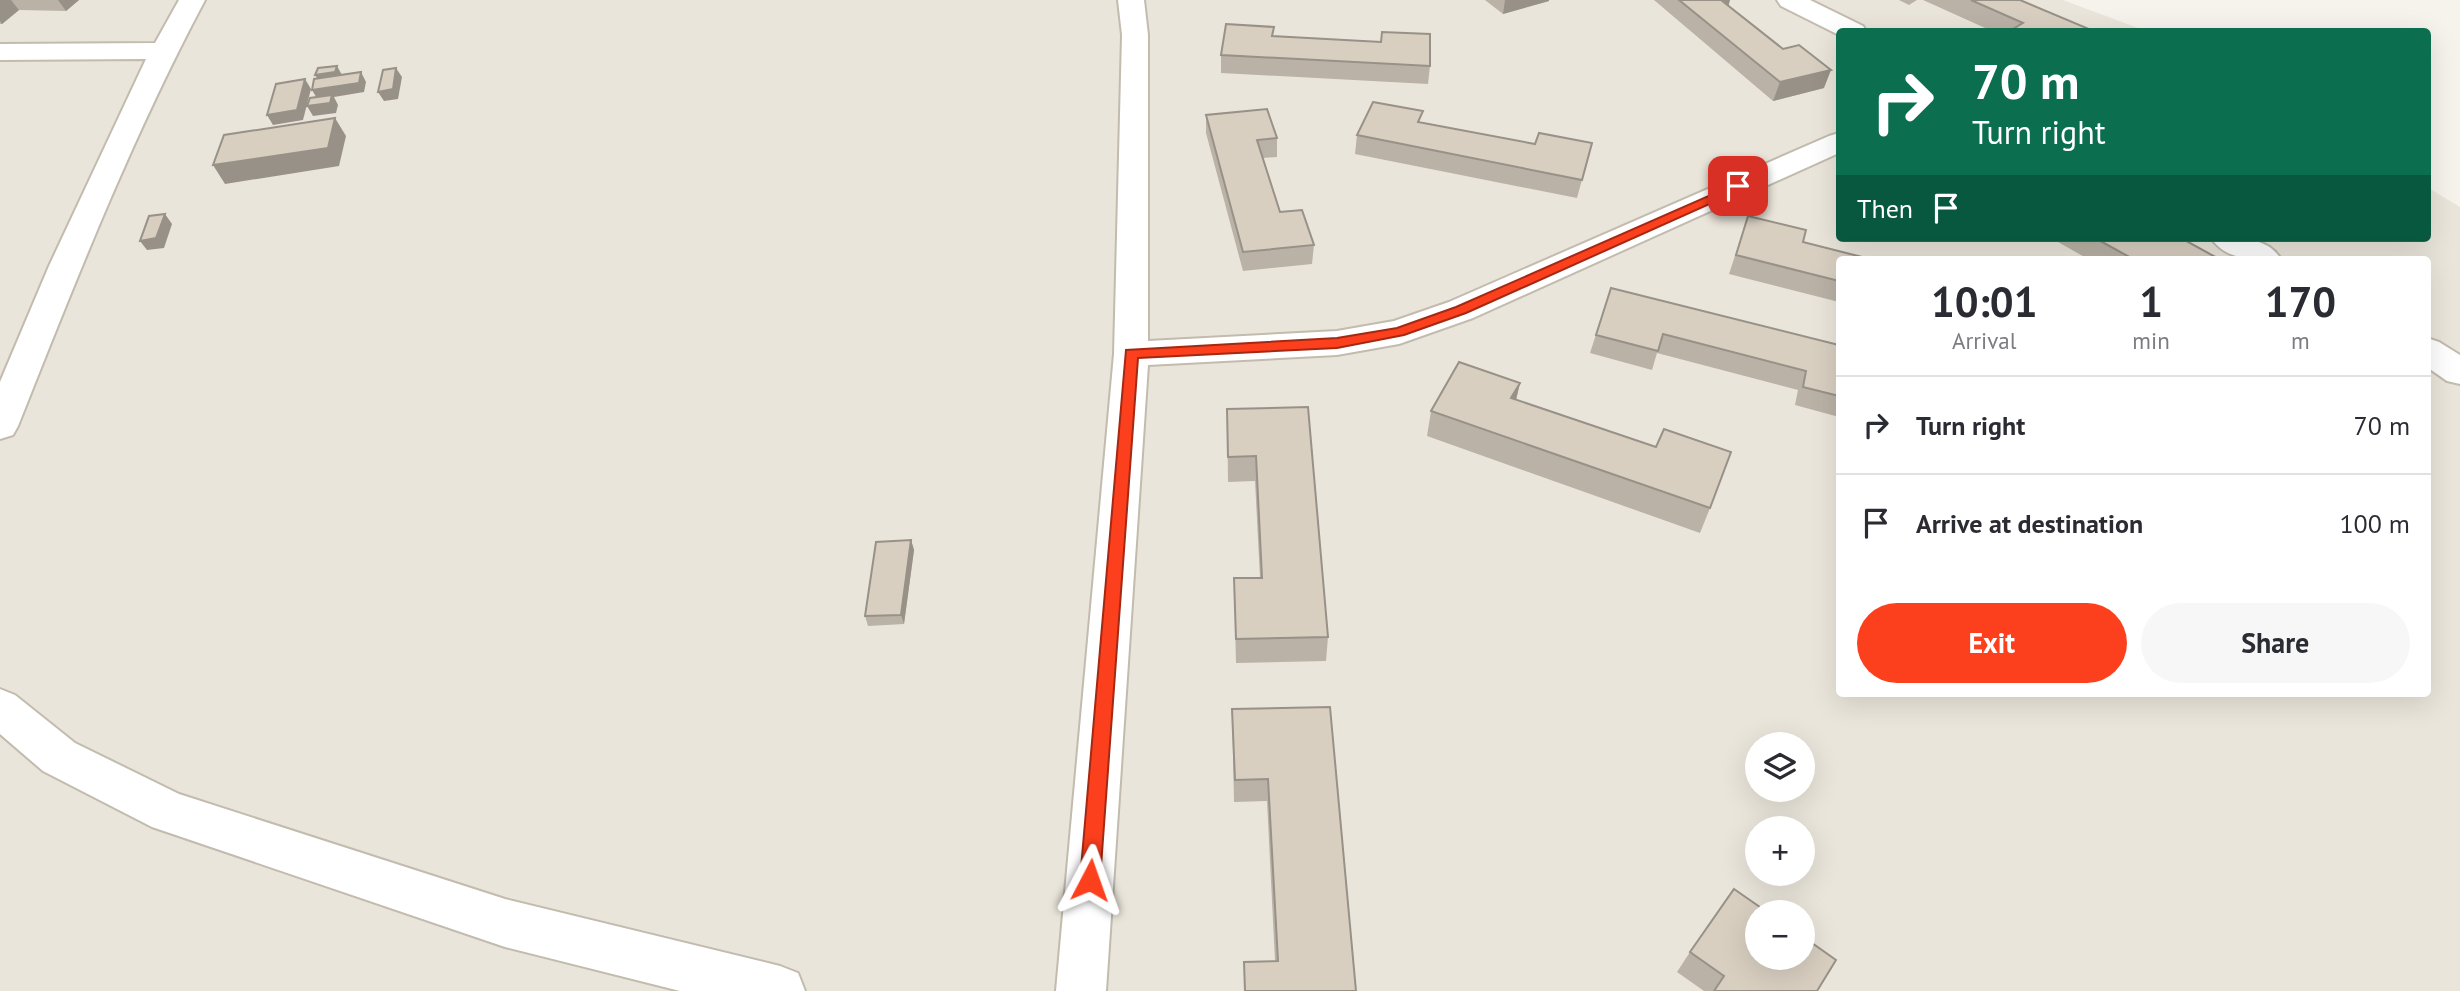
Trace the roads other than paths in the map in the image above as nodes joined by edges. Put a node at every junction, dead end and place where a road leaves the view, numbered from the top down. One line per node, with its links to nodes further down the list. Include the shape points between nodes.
1 (192, 0): 5 (street)
2 (1130, 0): 11 (street, via 1135,35)
3 (1790, 0): 4 (street)
4 (1846, 28)
5 (164, 51): 6 (street); 13 (street, via 65,266)
6 (0, 52)
7 (1836, 143): 11 (street, via 1461,310 1399,332 1337,343)
8 (2234, 242): 9 (street)
9 (2260, 256)
10 (2431, 353): 12 (street)
11 (1131, 354): 16 (street)
12 (2460, 372)
13 (0, 426)
14 (0, 708): 15 (street, via 59,757 168,812 506,923)
15 (780, 991)
16 (1081, 991)

